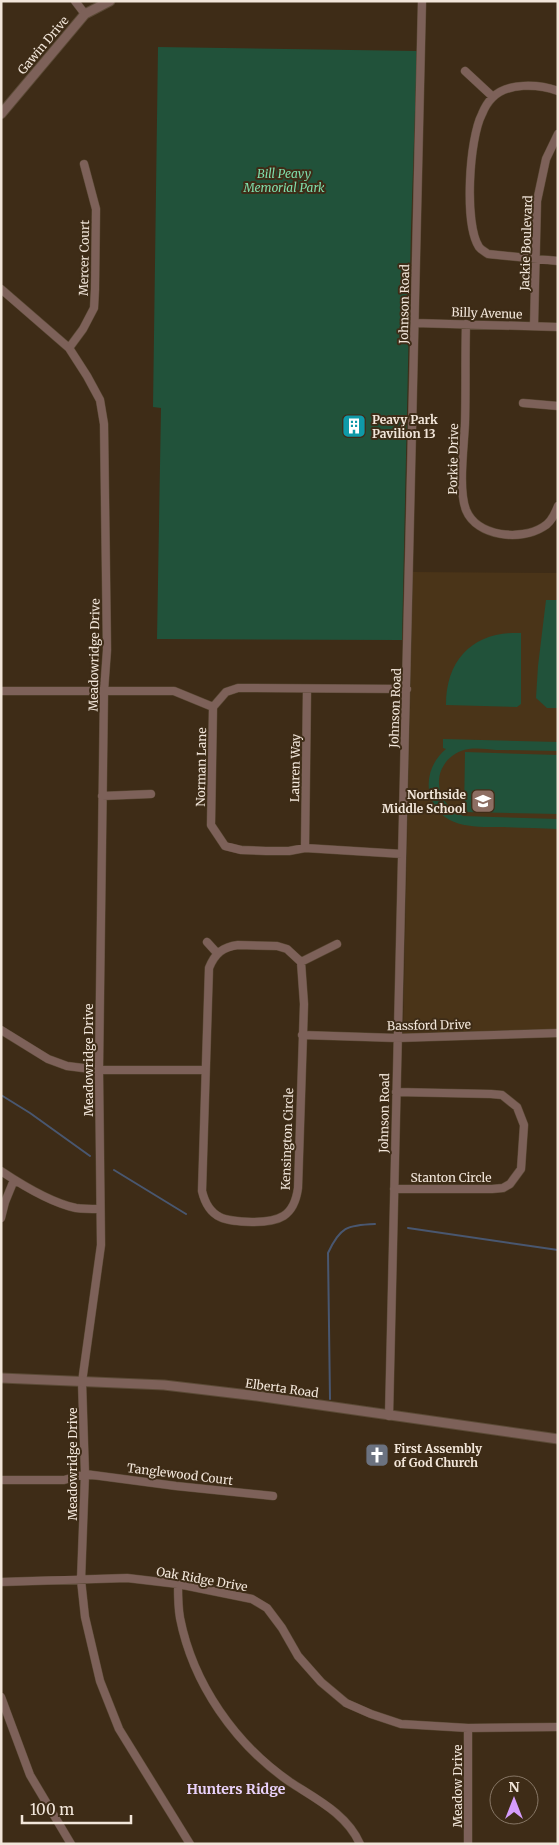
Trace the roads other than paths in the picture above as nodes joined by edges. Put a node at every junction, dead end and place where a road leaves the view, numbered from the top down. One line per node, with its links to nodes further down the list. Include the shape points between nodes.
1 (75, 1): 4 (street)
2 (110, 1): 4 (street, Gawin Drive)
3 (422, 1): 14 (street, Johnson Road)
4 (85, 14): 8 (street, Gawin Drive)
5 (465, 71): 7 (street)
6 (558, 91): 7 (street, via 511,87)
7 (493, 98): 11 (street, via 481,115 473,146 470,178 472,222 479,248 488,254)
8 (1, 114)
9 (558, 134): 11 (street, Jackie Boulevard, via 546,159 537,201)
10 (84, 164): 18 (street, Mercer Court, via 96,209 94,308)
11 (537, 260): 12 (street); 16 (street, Jackie Boulevard)
12 (558, 261)
13 (1, 289): 18 (street, Meadowridge Drive)
14 (415, 323): 15 (street, Billy Avenue); 23 (street, Johnson Road)
15 (466, 324): 16 (street, Billy Avenue); 21 (street, Porkie Drive, via 462,498 467,512 477,524 493,532 529,534 544,527)
16 (534, 326): 17 (street, Billy Avenue)
17 (558, 327)
18 (69, 348): 25 (street, Meadowridge Drive, via 100,400 104,424 107,650)
19 (523, 403): 20 (street)
20 (558, 406)
21 (558, 506)
22 (307, 689): 23 (street); 26 (street, via 238,688 226,692); 29 (street, Lauren Way)
23 (407, 689): 30 (street, Johnson Road)
24 (1, 691): 25 (street)
25 (104, 691): 26 (street, via 174,691); 28 (street, Meadowridge Drive)
26 (213, 707): 29 (street, Norman Lane, via 212,825 217,835 225,846 241,850)
27 (151, 794): 28 (street)
28 (102, 796): 39 (street, Meadowridge Drive)
29 (305, 848): 30 (street, Norman Lane)
30 (402, 854): 38 (street, Johnson Road)
31 (207, 942): 33 (street)
32 (337, 944): 34 (street)
33 (217, 953): 34 (street, via 238,944 277,946 287,949); 40 (street, Kensington Circle, via 207,979)
34 (301, 962): 37 (street, Kensington Circle)
35 (1, 1030): 39 (street, via 48,1059 67,1066)
36 (558, 1033): 38 (street, Bassford Drive)
37 (302, 1035): 38 (street, Bassford Drive); 40 (street, Kensington Circle, via 298,1188 296,1201 284,1217 269,1222 231,1221 212,1212 205,1202 202,1191)
38 (397, 1038): 41 (street, Johnson Road)
39 (99, 1070): 40 (street); 45 (street, Meadowridge Drive)
40 (205, 1070)
41 (396, 1092): 44 (street, Johnson Road); 44 (street, Stanton Circle, via 502,1095 517,1107 522,1116 524,1134 521,1169 502,1188)
42 (1, 1171): 43 (street)
43 (14, 1180): 45 (street, via 76,1208); 46 (street)
44 (394, 1189): 49 (street, Johnson Road)
45 (100, 1209): 48 (street, Meadowridge Drive, via 101,1245)
46 (1, 1218)
47 (1, 1378): 48 (street, Elberta Road)
48 (82, 1382): 49 (street, Elberta Road, via 164,1385); 51 (street, Meadowridge Drive)
49 (389, 1416): 50 (street, Elberta Road)
50 (558, 1439)
51 (85, 1474): 52 (street, via 64,1480); 53 (street, Tanglewood Court); 54 (street, Meadowridge Drive)
52 (1, 1480)
53 (273, 1496)
54 (82, 1580): 55 (street, Oak Ridge Drive); 56 (street, Oak Ridge Drive, via 128,1578); 61 (street, Meadowridge Drive, via 84,1617 100,1681 119,1729)
55 (1, 1582)
56 (178, 1584): 59 (street, Oak Ridge Drive, via 252,1599 267,1608 298,1656 346,1703 401,1724); 62 (street, via 180,1617 188,1651 202,1684 229,1725 264,1763 344,1820)
57 (1, 1697): 60 (street, via 30,1775)
58 (558, 1727): 59 (street, Oak Ridge Drive)
59 (468, 1728): 63 (street, Meadow Drive)
60 (71, 1844)
61 (190, 1844)
62 (360, 1844)
63 (468, 1844)

